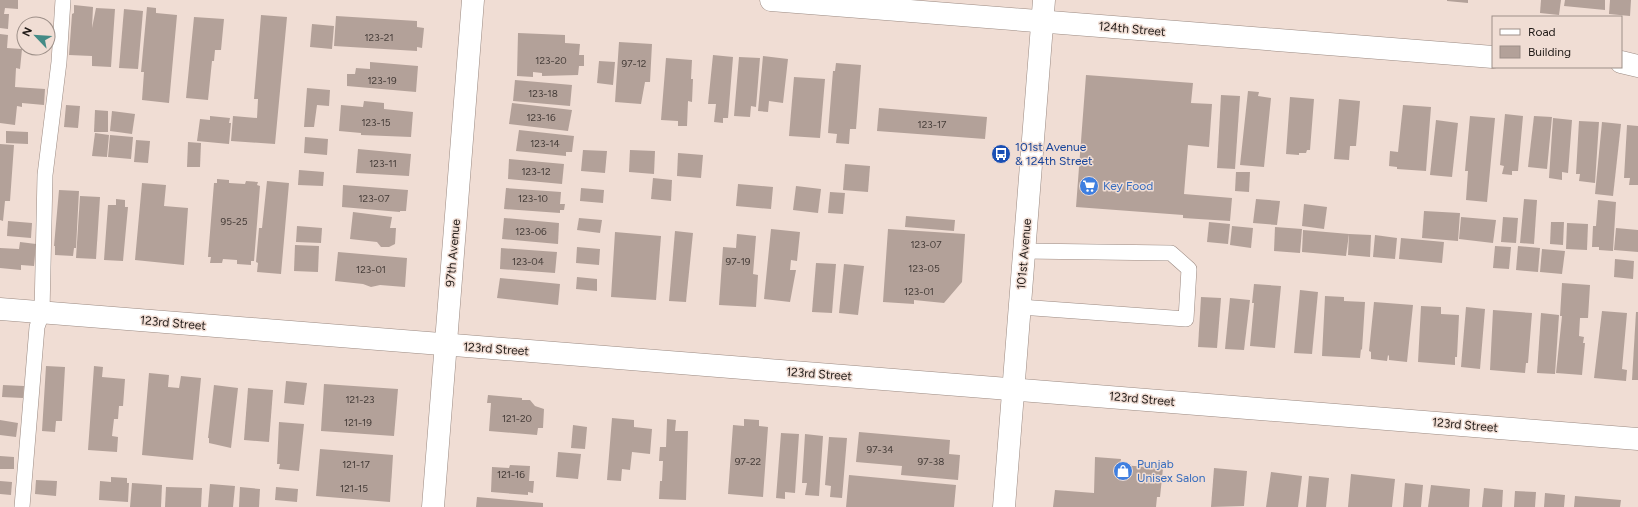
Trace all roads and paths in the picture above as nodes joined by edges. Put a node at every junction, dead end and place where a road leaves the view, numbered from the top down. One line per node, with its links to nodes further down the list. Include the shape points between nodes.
1 (63, 0): 12 (lane, via 59,62 45,175)
2 (473, 0): 13 (street, 97th Avenue)
3 (771, 0): 5 (street, 124th Street)
4 (1044, 0): 5 (street, 101st Avenue)
5 (1042, 22): 6 (street, 124th Street); 9 (street, 101st Avenue)
6 (1492, 57)
7 (1622, 62): 8 (street)
8 (1638, 66)
9 (1024, 250): 10 (street, 101st Avenue); 10 (lane, via 1171,253 1189,269 1186,319)
10 (1020, 307): 14 (street, 101st Avenue)
11 (0, 310): 12 (street, 123rd Street)
12 (42, 313): 13 (street, 123rd Street); 16 (lane, via 37,327)
13 (446, 346): 14 (street, 123rd Street); 17 (street, 97th Avenue)
14 (1014, 389): 15 (street, 123rd Street); 18 (street, 101st Avenue)
15 (1638, 439)
16 (22, 507)
17 (433, 507)
18 (1004, 507)

